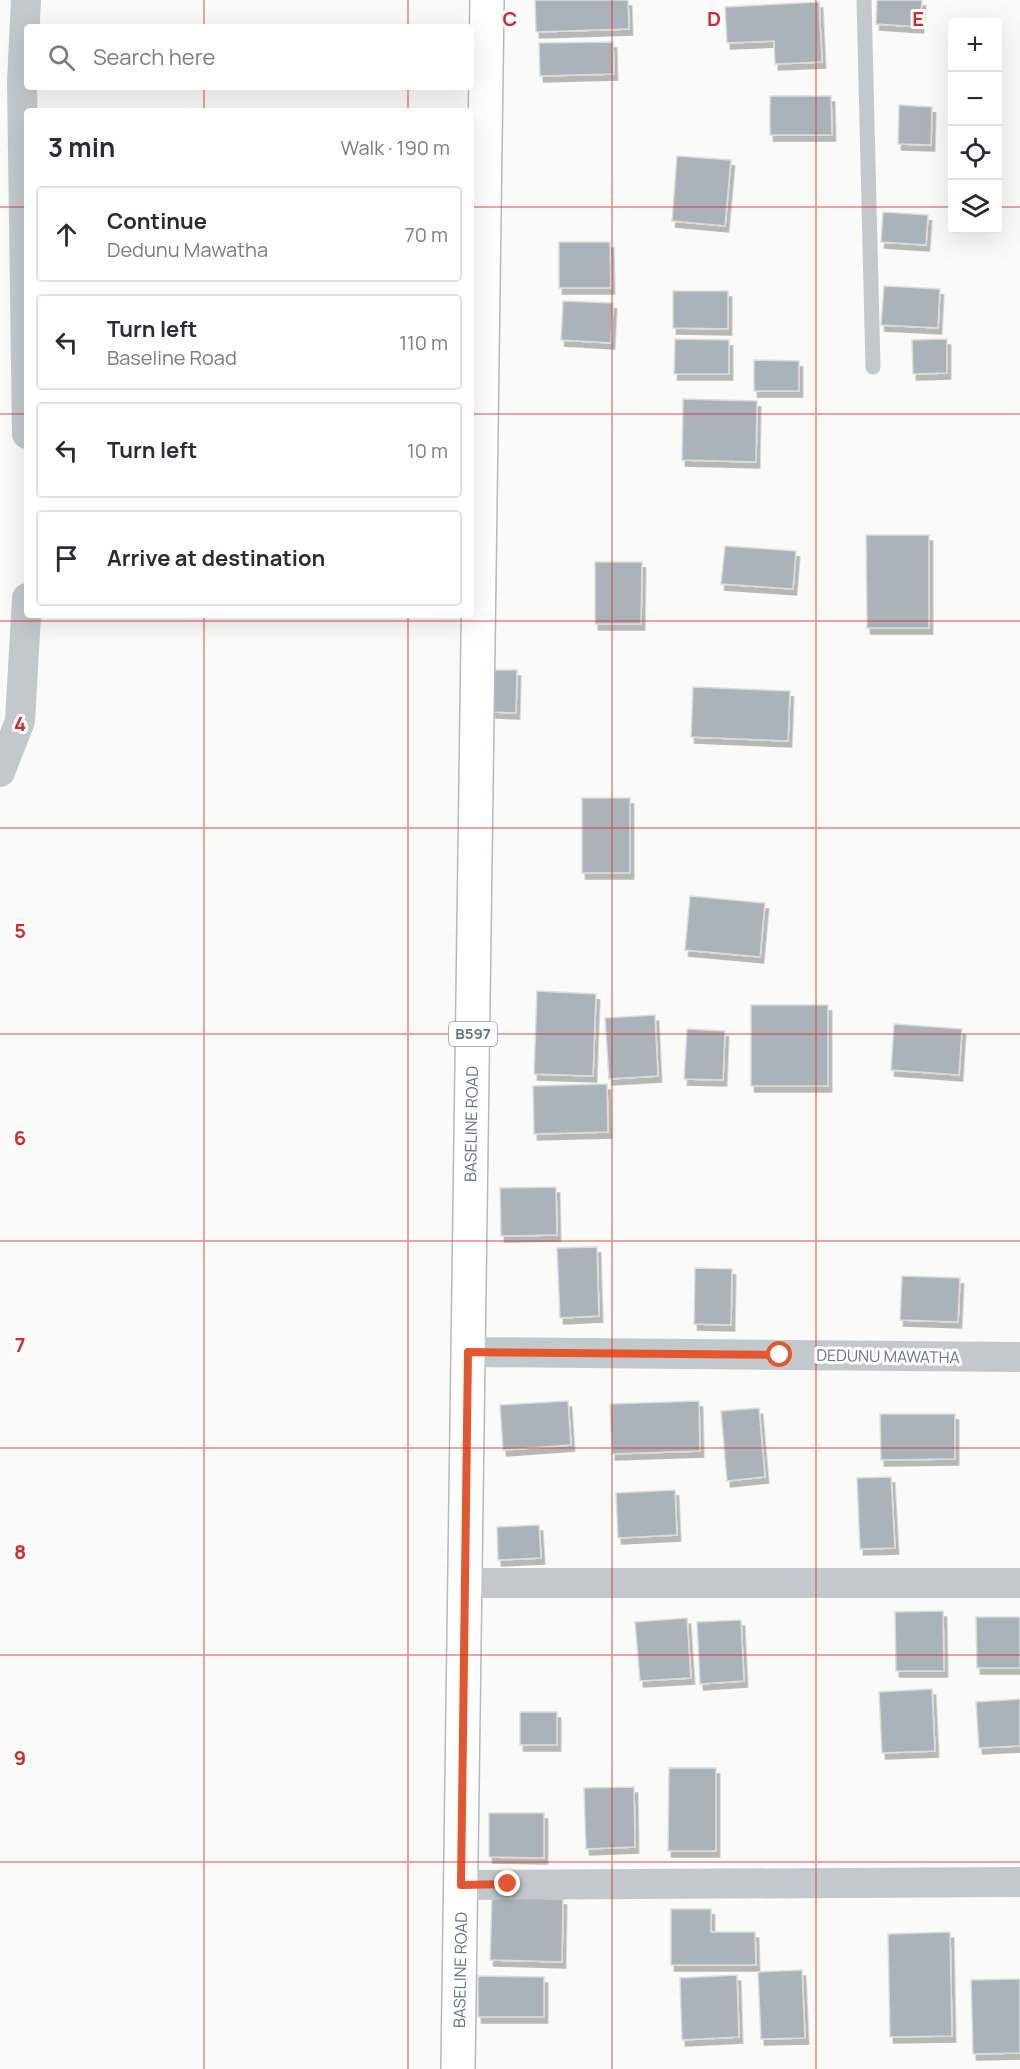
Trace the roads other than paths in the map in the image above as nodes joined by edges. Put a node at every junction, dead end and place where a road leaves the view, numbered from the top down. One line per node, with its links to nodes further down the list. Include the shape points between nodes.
1 (26, 0): 4 (street)
2 (487, 0): 10 (main road, BASELINE ROAD / B597)
3 (864, 0): 7 (lane)
4 (25, 24)
5 (24, 41): 6 (street)
6 (24, 223)
7 (873, 367)
8 (26, 618): 9 (street, via 20,721)
9 (0, 772)
10 (468, 1352): 11 (street, DEDUNU MAWATHA); 12 (main road, BASELINE ROAD / B597)
11 (1020, 1357)
12 (465, 1583): 13 (street); 15 (main road, BASELINE ROAD / B597)
13 (1020, 1583)
14 (1020, 1882): 15 (street)
15 (461, 1885): 16 (main road, BASELINE ROAD / B597)
16 (458, 2069)

